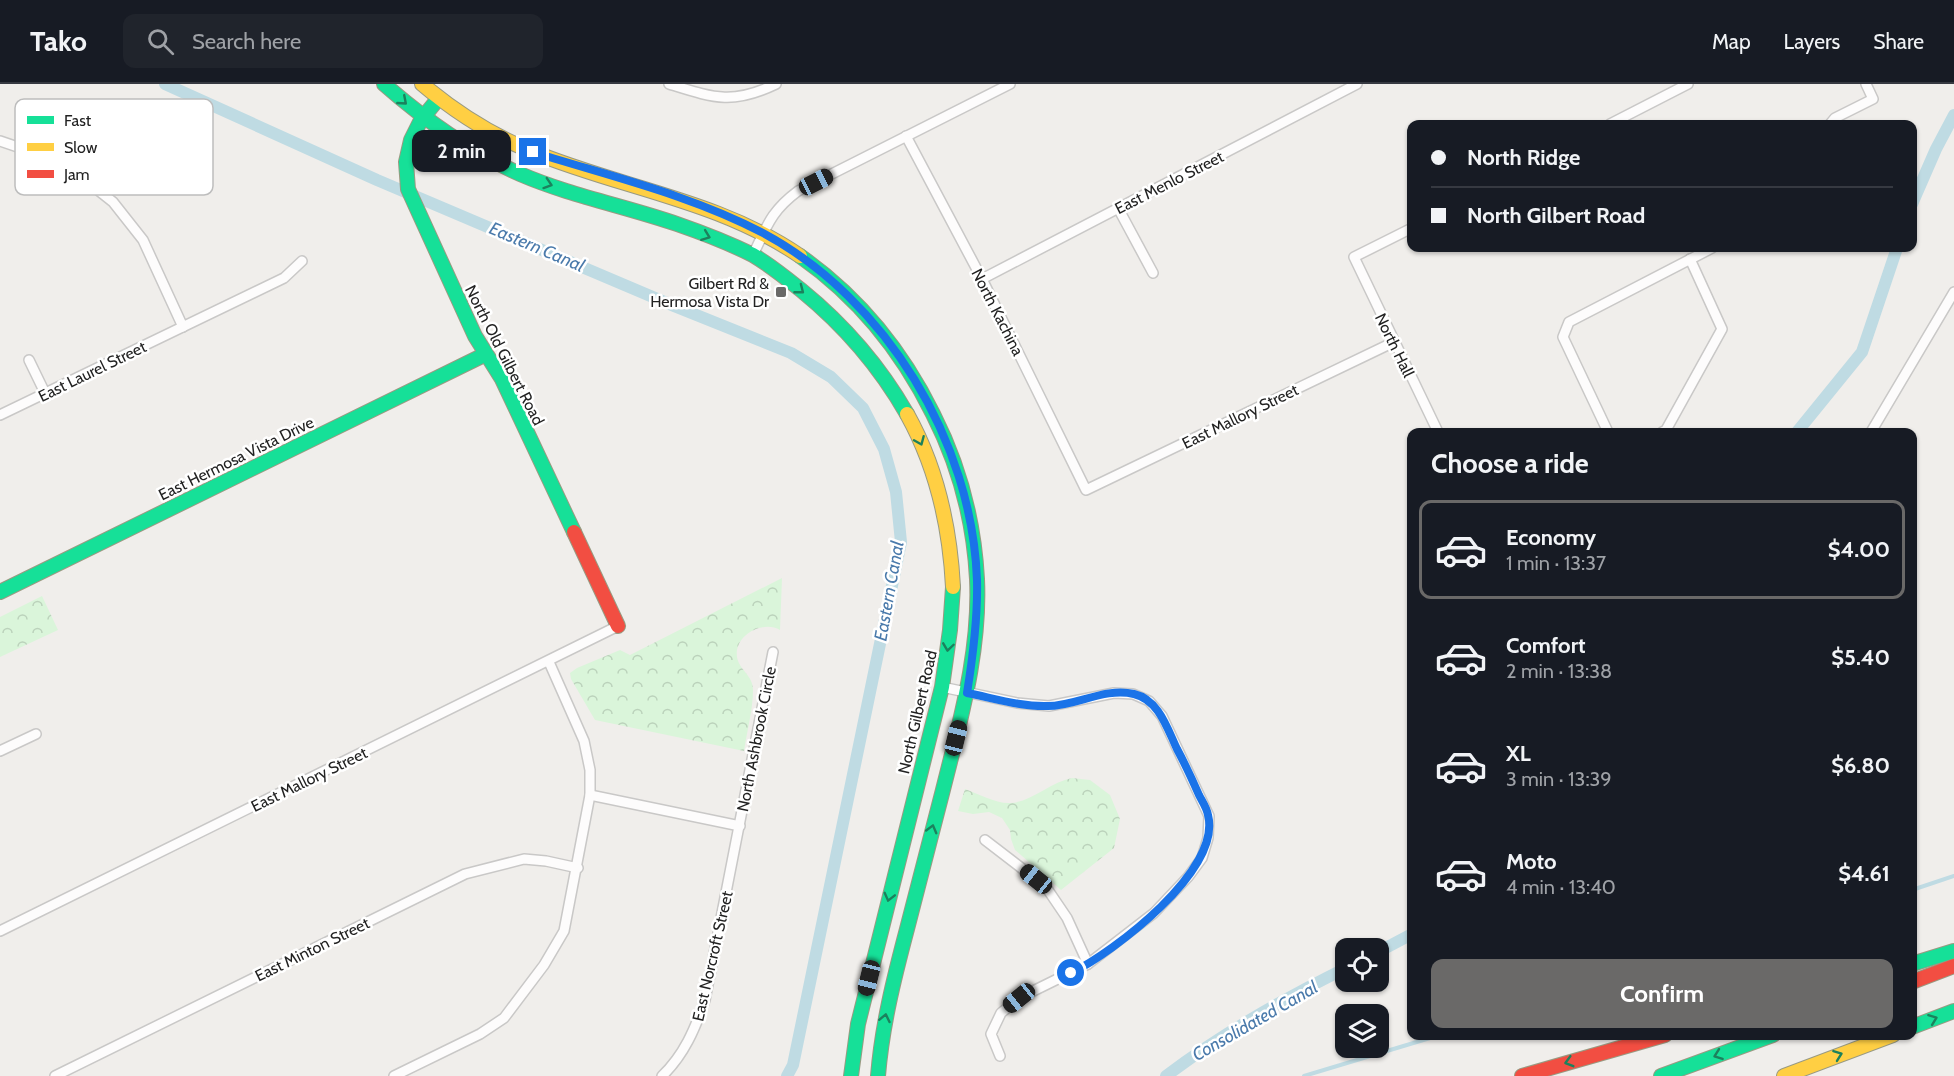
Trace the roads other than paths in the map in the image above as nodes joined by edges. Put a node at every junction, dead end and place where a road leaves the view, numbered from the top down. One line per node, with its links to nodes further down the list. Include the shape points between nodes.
1 (384, 84): 10 (main road, North Gilbert Road, one-way to 10)
2 (422, 84): 9 (main road)
3 (669, 84): 4 (street, via 718,98 741,98)
4 (776, 84)
5 (1010, 84): 13 (street)
6 (1357, 84): 17 (street, East Menlo Street)
7 (1866, 84): 12 (street, via 1874,99)
8 (1683, 85): 11 (street)
9 (438, 99): 10 (main road, North Old Gilbert Road); 19 (main road, via 485,129 533,152 666,194)
10 (422, 118): 21 (main road, North Gilbert Road, one-way to 21, via 499,164 542,183 657,218); 29 (main road, North Old Gilbert Road, via 406,153 408,189)
11 (1617, 120)
12 (1833, 120)
13 (906, 136): 19 (street, via 798,191 781,204); 25 (street, North Kachina)
14 (0, 141): 15 (street)
15 (15, 147)
16 (104, 195): 27 (street, via 143,240)
17 (1118, 208): 24 (street); 25 (street, East Menlo Street)
18 (1407, 230): 28 (street, North Hall, via 1354,257)
19 (763, 233): 21 (street); 43 (main road, via 822,273 860,309 917,382 939,423 966,500 974,544 977,615)
20 (1704, 252): 22 (street)
21 (753, 255): 42 (main road, North Gilbert Road, one-way to 42, via 834,317 881,370 906,408 939,495 952,574 949,644)
22 (1690, 259): 34 (street, via 1569,322 1563,337); 35 (street, via 1722,329)
23 (302, 261): 27 (street, East Laurel Street, via 284,278)
24 (1153, 273)
25 (982, 279): 37 (street, North Kachina)
26 (1954, 292): 36 (street)
27 (183, 327): 31 (street, East Laurel Street)
28 (1394, 342): 33 (street, North Hall); 37 (street, East Mallory Street)
29 (486, 354): 38 (main road, East Hermosa Vista Drive); 39 (main road, North Old Gilbert Road)
30 (29, 360): 31 (street)
31 (45, 393): 32 (street, East Laurel Street)
32 (0, 415)
33 (1436, 428)
34 (1606, 428)
35 (1667, 428)
36 (1873, 428)
37 (1086, 489)
38 (0, 592)
39 (618, 627): 41 (street, East Mallory Street)
40 (773, 652): 47 (street, North Ashbrook Circle)
41 (549, 662): 46 (street, via 584,741); 50 (street, East Mallory Street)
42 (942, 687): 43 (street); 65 (main road, North Gilbert Road, one-way to 65, via 858,1024)
43 (967, 693): 53 (street, via 1048,706 1114,693 1149,700 1162,717 1209,816 1202,858 1188,876 1154,913); 66 (main road, one-way to 43, via 893,982)
44 (36, 734): 45 (street)
45 (0, 752)
46 (591, 795): 47 (street); 49 (street)
47 (740, 826): 64 (street, East Norcroft Street, via 705,1000 694,1032)
48 (985, 840): 53 (street, via 1046,887 1068,918)
49 (578, 868): 62 (street, East Minton Street, via 524,859 465,874); 63 (street, via 564,932 504,1018)
50 (0, 931)
51 (1954, 951): 52 (main road)
52 (1917, 962)
53 (1088, 964): 61 (street, via 1019,998 1000,1013 991,1034)
54 (1954, 966): 55 (main road)
55 (1917, 980)
56 (1954, 1011): 57 (main road, one-way to 56)
57 (1917, 1025)
58 (1647, 1040): 67 (main road, one-way to 67)
59 (1759, 1040): 68 (main road, one-way to 68)
60 (1880, 1040): 69 (main road, one-way to 60)
61 (1000, 1056)
62 (55, 1076)
63 (394, 1076)
64 (662, 1076)
65 (851, 1076)
66 (878, 1076)
67 (1521, 1076)
68 (1661, 1076)
69 (1784, 1076)

